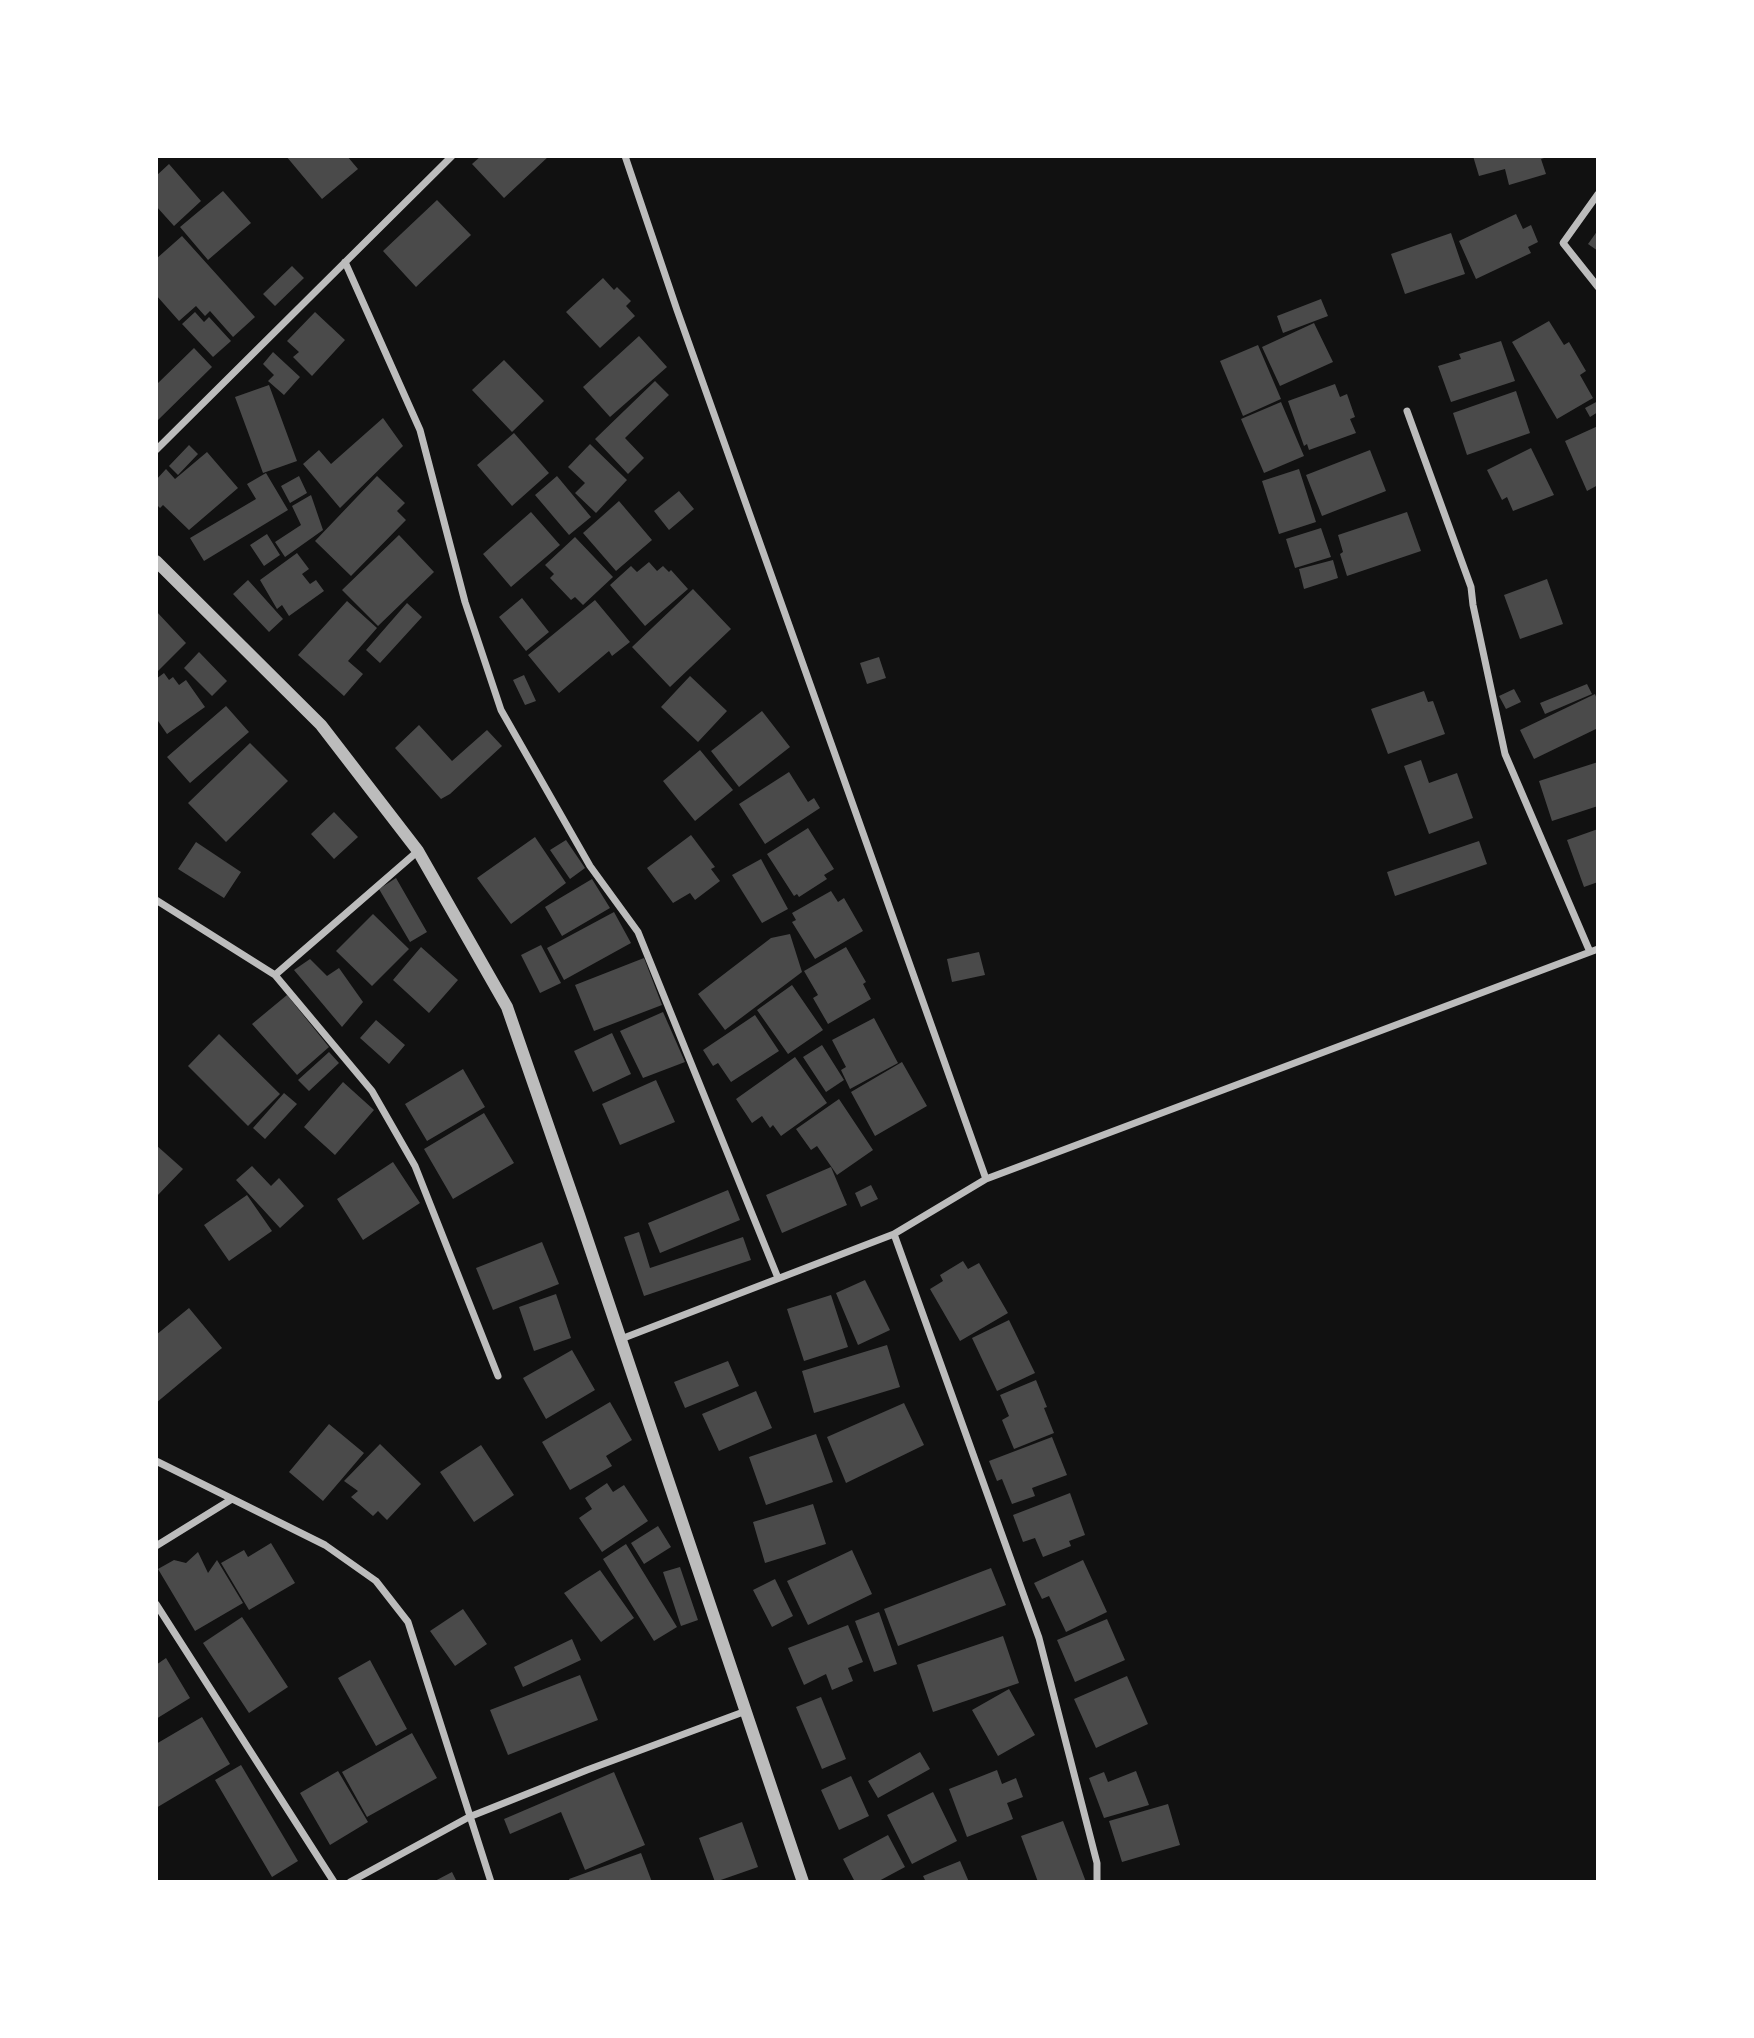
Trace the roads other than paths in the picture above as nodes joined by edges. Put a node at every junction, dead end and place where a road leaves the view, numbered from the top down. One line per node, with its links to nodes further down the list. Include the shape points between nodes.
1 (452, 156): 4 (street)
2 (625, 156): 14 (street)
3 (1598, 194): 5 (street, via 1563,243)
4 (345, 262): 7 (street); 16 (street, via 420,430 465,602 501,710 590,866 638,932)
5 (1598, 287)
6 (1406, 411): 12 (street, via 1472,587 1505,754)
7 (156, 450)
8 (156, 561): 9 (street, via 321,725)
9 (418, 851): 13 (street); 17 (street, via 507,1007)
10 (156, 900): 13 (street)
11 (1598, 949): 12 (street)
12 (1590, 952): 14 (street)
13 (275, 975): 18 (street, via 372,1091 415,1166)
14 (986, 1179): 15 (street)
15 (894, 1234): 16 (street); 29 (street, via 1039,1638 1097,1863)
16 (778, 1278): 17 (street)
17 (621, 1339): 23 (street)
18 (498, 1376)
19 (156, 1461): 20 (street)
20 (232, 1499): 21 (street); 24 (street, via 325,1545 376,1581 408,1622)
21 (156, 1546)
22 (156, 1604): 25 (street)
23 (746, 1711): 24 (street); 28 (street)
24 (469, 1817): 26 (street); 27 (street)
25 (334, 1882)
26 (350, 1882)
27 (491, 1882)
28 (803, 1882)
29 (1097, 1882)

